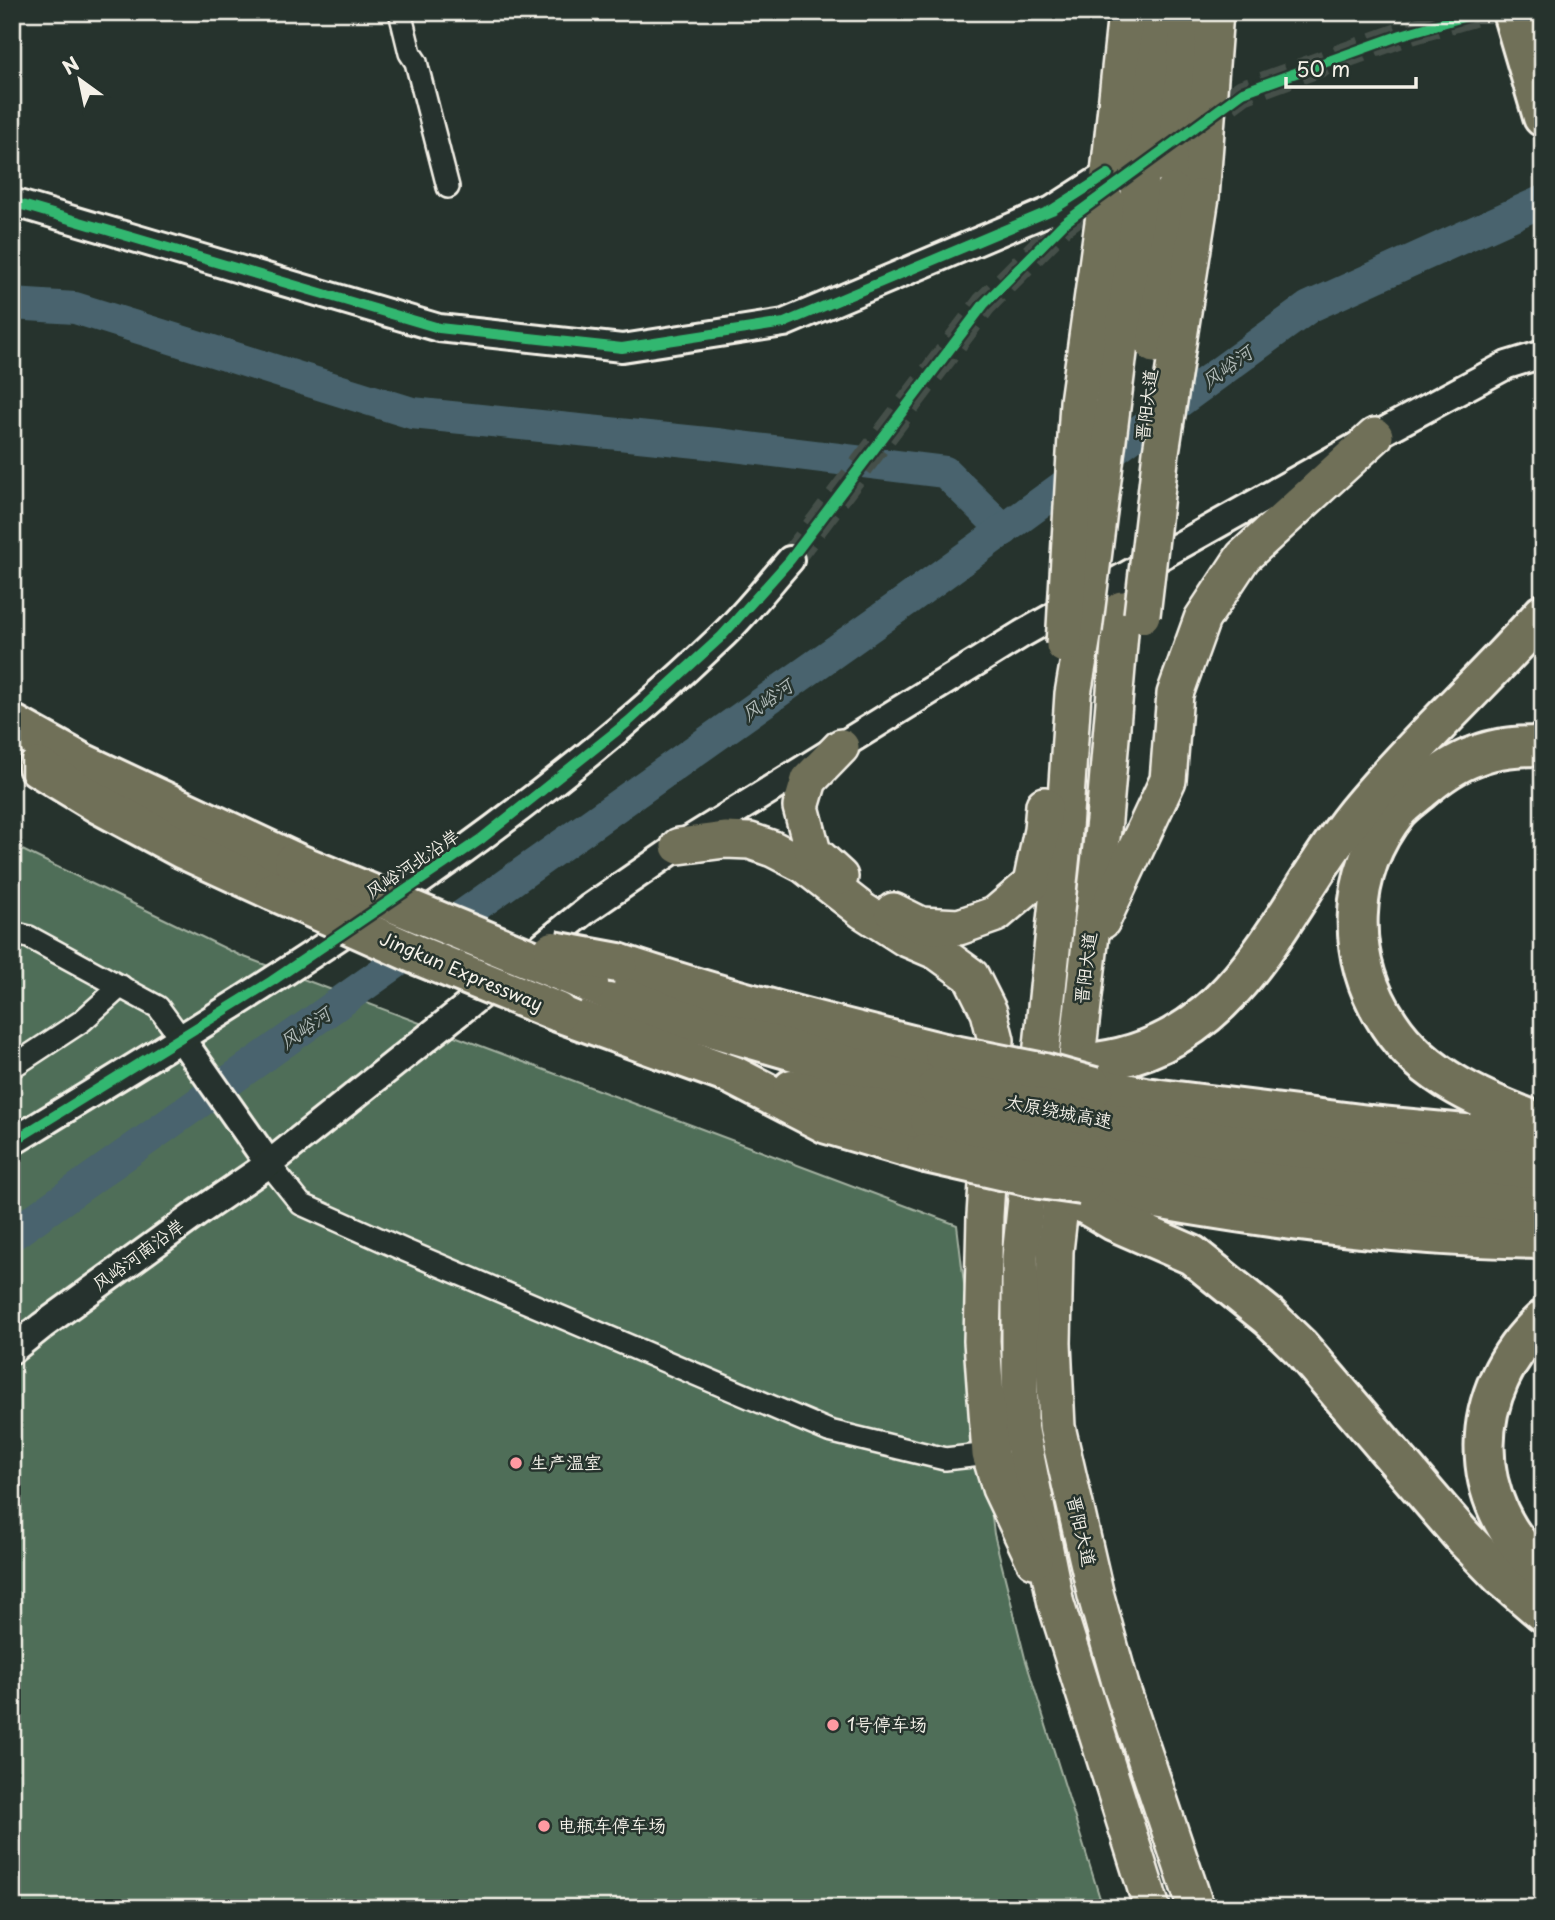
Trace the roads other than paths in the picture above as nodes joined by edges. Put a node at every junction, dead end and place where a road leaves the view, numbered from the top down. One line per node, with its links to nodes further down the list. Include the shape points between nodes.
1 (400, 12): 9 (street)
2 (1126, 12): 8 (highway, 晋阳大道)
3 (1160, 12): 8 (highway, 晋阳大道)
4 (1189, 12): 10 (highway, 晋阳大道, via 1181,80)
5 (1215, 12): 10 (highway, 晋阳大道)
6 (1512, 12): 7 (highway)
7 (1543, 117)
8 (1118, 185): 11 (street, via 785,323 622,348 439,328); 16 (highway, 晋阳大道, bridge)
9 (448, 187)
10 (1187, 195): 24 (highway, 晋阳大道, bridge, via 1110,748)
11 (12, 202)
12 (1543, 354): 13 (street, 风峪河南沿岸, via 1507,365)
13 (1375, 436): 19 (street, 风峪河南沿岸, via 1022,634); 24 (highway, via 1243,557 1202,619 1174,694 1168,780)
14 (790, 560): 27 (street, 风峪河北沿岸, via 721,637 629,721 481,839 272,981)
15 (1543, 614): 32 (highway, via 1363,804 1241,981 1184,1030 1114,1059)
16 (1074, 638): 19 (highway, via 1052,710 1042,830 1031,884 996,914 959,927 921,925 849,884 813,852 801,807 809,780); 43 (highway, 晋阳大道, via 1063,844 1020,1257 1020,1426)
17 (12, 724): 22 (highway, Jingkun Expressway)
18 (1543, 746): 31 (highway, via 1517,746 1475,756 1435,778 1398,810 1373,850 1358,897 1358,941 1366,980 1390,1025 1423,1062 1465,1091)
19 (841, 747): 21 (street, 风峪河南沿岸)
20 (12, 752): 22 (highway, Jingkun Expressway, via 183,849)
21 (679, 846): 35 (street, 风峪河南沿岸, via 589,908); 41 (highway, via 725,840 750,841 774,849 804,865 863,911 905,938 938,952 971,976 989,1012 996,1040 982,1341)
22 (284, 877): 25 (highway, Jingkun Expressway, bridge); 29 (highway, Jingkun Expressway, bridge, via 415,954)
23 (12, 933): 26 (street, via 29,937)
24 (1088, 950): 46 (highway, 晋阳大道, via 1055,1251 1057,1427 1121,1686)
25 (603, 973): 30 (highway, 太原绕城高速, via 679,1018 822,1059)
26 (121, 986): 27 (street, via 158,1007); 28 (street, via 82,1021)
27 (186, 1047): 34 (street, 风峪河北沿岸); 35 (street)
28 (12, 1067)
29 (732, 1075): 30 (highway, 太原绕城高速)
30 (934, 1104): 32 (highway, 太原绕城高速, bridge); 32 (highway, bridge, via 1044,1073); 32 (highway, bridge, via 1040,1179)
31 (1543, 1124)
32 (1088, 1134): 33 (highway, via 1145,1097 1368,1125 1465,1134); 36 (highway, 太原绕城高速, via 1206,1140 1418,1164); 37 (highway, 太原绕城高速, via 1200,1174 1415,1199); 38 (highway, via 1174,1203 1476,1238); 44 (highway, via 1114,1222 1192,1255 1269,1317 1463,1537)
33 (1543, 1134)
34 (12, 1142)
35 (264, 1158): 40 (street, 风峪河南沿岸); 41 (street, via 301,1204 829,1431 945,1459)
36 (1543, 1172)
37 (1543, 1207)
38 (1543, 1239)
39 (1543, 1320): 42 (highway, via 1507,1364 1493,1394 1484,1427 1483,1461 1506,1529)
40 (12, 1350)
41 (990, 1454): 43 (highway, via 1000,1488)
42 (1543, 1570)
43 (1056, 1604): 45 (highway, 晋阳大道)
44 (1543, 1612)
45 (1152, 1908)
46 (1196, 1908)

